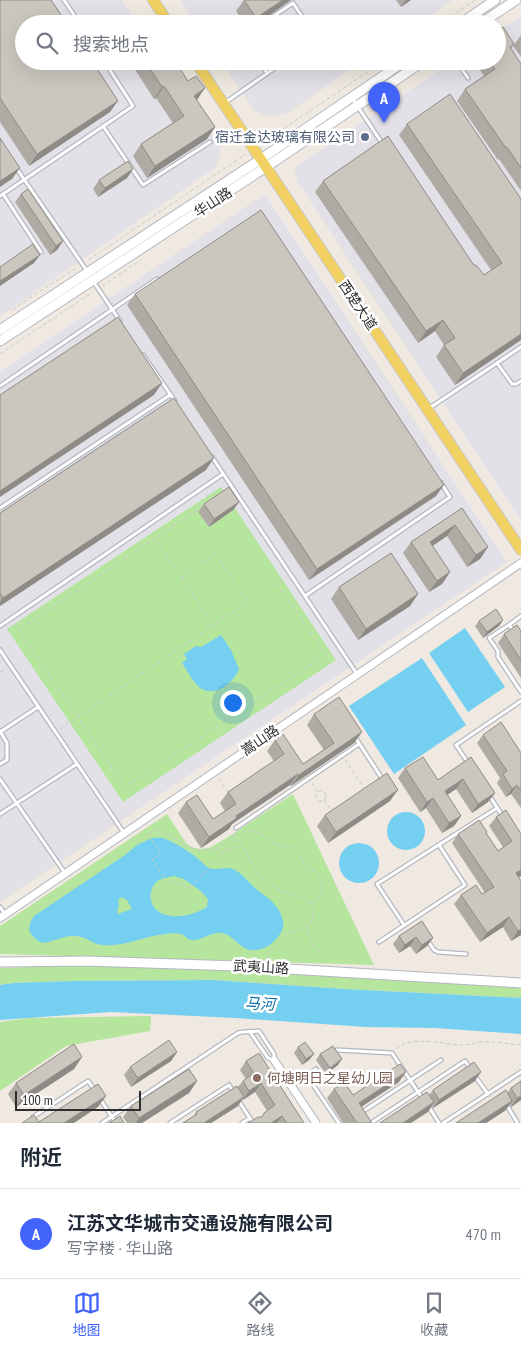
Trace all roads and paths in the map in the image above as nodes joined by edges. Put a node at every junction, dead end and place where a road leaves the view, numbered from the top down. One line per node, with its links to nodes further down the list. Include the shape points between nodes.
1 (64, 0): 6 (lane)
2 (153, 0): 7 (main road)
3 (475, 0): 10 (path)
4 (495, 0): 11 (street)
5 (516, 0): 12 (street)
6 (74, 15)
7 (163, 15)
8 (275, 15): 9 (lane, via 293,3)
9 (301, 15)
10 (452, 15)
11 (473, 15)
12 (494, 15)
13 (110, 70): 26 (lane, via 133,106)
14 (200, 70): 24 (main road, 西楚大道)
15 (265, 70): 21 (lane)
16 (273, 70): 21 (lane)
17 (371, 70): 29 (path)
18 (392, 70): 23 (street, 华山路)
19 (411, 70): 25 (street, 华山路)
20 (462, 70): 22 (lane)
21 (267, 74): 24 (lane)
22 (468, 78)
23 (352, 97): 25 (lane); 30 (street, 华山路)
24 (223, 103): 29 (main road, 西楚大道)
25 (357, 106): 28 (lane); 30 (street, 华山路)
26 (104, 126): 27 (lane, via 143,185); 32 (lane)
27 (210, 142)
28 (383, 144)
29 (254, 149): 30 (main road, 西楚大道); 35 (path)
30 (264, 163): 35 (street, 华山路); 37 (street, 华山路); 50 (main road, 西楚大道)
31 (15, 165): 32 (lane)
32 (24, 180): 33 (lane); 35 (lane)
33 (1, 195): 34 (lane)
34 (41, 252)
35 (85, 268): 37 (lane); 39 (path, via 20,304); 41 (street, 华山路)
36 (161, 276): 38 (lane)
37 (93, 280): 38 (lane); 42 (street, 华山路)
38 (112, 309): 40 (lane); 47 (lane)
39 (9, 314)
40 (122, 324)
41 (0, 330)
42 (0, 341)
43 (521, 347): 45 (lane)
44 (138, 348): 48 (lane)
45 (497, 363): 46 (lane, via 512,384); 50 (lane)
46 (521, 381)
47 (0, 386)
48 (170, 394): 49 (lane); 57 (lane)
49 (176, 402)
50 (427, 409): 59 (main road, 西楚大道)
51 (207, 450): 52 (lane)
52 (223, 474): 54 (lane); 61 (lane)
53 (439, 481): 63 (lane, via 450,497)
54 (202, 488): 55 (path); 68 (lane)
55 (210, 501)
56 (203, 506): 58 (path)
57 (0, 508)
58 (155, 538): 62 (path); 78 (path, via 20,630)
59 (521, 550)
60 (521, 563): 72 (street, 嵩山路)
61 (291, 575): 63 (lane); 78 (path, via 277,584 326,655 125,787)
62 (181, 578): 65 (path, via 215,554); 69 (path)
63 (305, 596): 72 (lane)
64 (252, 599): 65 (path)
65 (248, 602): 69 (path)
66 (521, 616): 67 (lane)
67 (509, 624): 70 (lane); 73 (lane, via 489,638)
68 (0, 626)
69 (213, 626): 78 (path)
70 (517, 636)
71 (0, 650): 77 (lane)
72 (358, 674): 74 (street, 嵩山路)
73 (521, 692)
74 (327, 695): 76 (lane); 87 (street, 嵩山路)
75 (521, 701): 86 (lane, via 456,745)
76 (332, 703)
77 (38, 707): 79 (lane); 80 (lane)
78 (78, 717): 80 (path)
79 (0, 732): 84 (lane, via 8,743 7,760)
80 (55, 732): 85 (lane)
81 (354, 736): 82 (lane)
82 (359, 744): 83 (lane); 90 (lane)
83 (342, 756): 88 (lane); 91 (path)
84 (0, 764)
85 (77, 764): 96 (lane); 102 (lane)
86 (472, 768)
87 (214, 772): 92 (path); 102 (street, 嵩山路)
88 (309, 778): 93 (path); 101 (lane)
89 (0, 779): 96 (lane)
90 (388, 787)
91 (365, 790)
92 (228, 792)
93 (318, 792): 95 (path, via 318,799); 95 (path, via 325,793)
94 (487, 792): 97 (lane)
95 (324, 800): 98 (path)
96 (17, 803): 99 (lane); 110 (lane)
97 (497, 808): 100 (lane); 105 (lane)
98 (333, 813)
99 (0, 814)
100 (506, 823)
101 (236, 828): 103 (path)
102 (124, 833): 110 (street, 嵩山路)
103 (234, 836): 104 (path); 106 (path); 111 (path, via 256,831 276,845 286,844 292,848 324,884 316,900)
104 (224, 844): 107 (path); 108 (path)
105 (439, 844): 114 (lane, via 465,885); 115 (lane, via 377,884)
106 (241, 845): 108 (path); 111 (path, via 265,880)
107 (217, 848): 109 (path); 109 (path, via 194,849 160,831 148,834 161,854 152,860 166,880 190,888)
108 (228, 851): 109 (path)
109 (224, 852)
110 (65, 874): 113 (street, 嵩山路)
111 (310, 903): 116 (path, via 314,914)
112 (0, 907): 113 (lane)
113 (2, 916)
114 (413, 920): 115 (lane); 117 (lane)
115 (404, 925): 119 (lane)
116 (307, 926): 121 (path, via 289,933); 122 (path, via 315,948)
117 (418, 926)
118 (427, 940): 120 (lane, via 438,952)
119 (379, 942)
120 (466, 954)
121 (266, 955)
122 (323, 955)
123 (0, 962): 124 (street, 武夷山路, via 238,966)
124 (521, 982)
125 (250, 1032): 129 (lane, via 268,1058); 129 (lane, via 259,1031 274,1054); 140 (lane, via 234,1036)
126 (521, 1044): 128 (path, via 482,1042 460,1046 416,1042 401,1044)
127 (337, 1050): 128 (lane)
128 (392, 1053): 134 (lane)
129 (274, 1060): 135 (street)
130 (440, 1060): 134 (lane)
131 (316, 1069): 133 (lane)
132 (521, 1072): 137 (lane)
133 (307, 1076): 135 (lane); 150 (lane)
134 (410, 1080): 136 (lane); 139 (lane)
135 (291, 1086): 149 (street)
136 (418, 1092): 137 (lane, via 465,1061); 151 (lane); 152 (lane)
137 (488, 1094): 152 (lane)
138 (501, 1097): 143 (lane)
139 (358, 1114)
140 (112, 1117): 141 (lane, via 88,1081); 144 (lane); 145 (lane)
141 (32, 1118)
142 (250, 1118): 146 (lane, via 229,1085); 147 (lane); 148 (lane)
143 (518, 1122)
144 (102, 1123)
145 (116, 1123)
146 (170, 1123)
147 (242, 1123)
148 (253, 1123)
149 (316, 1123)
150 (339, 1123)
151 (371, 1123)
152 (441, 1123)

